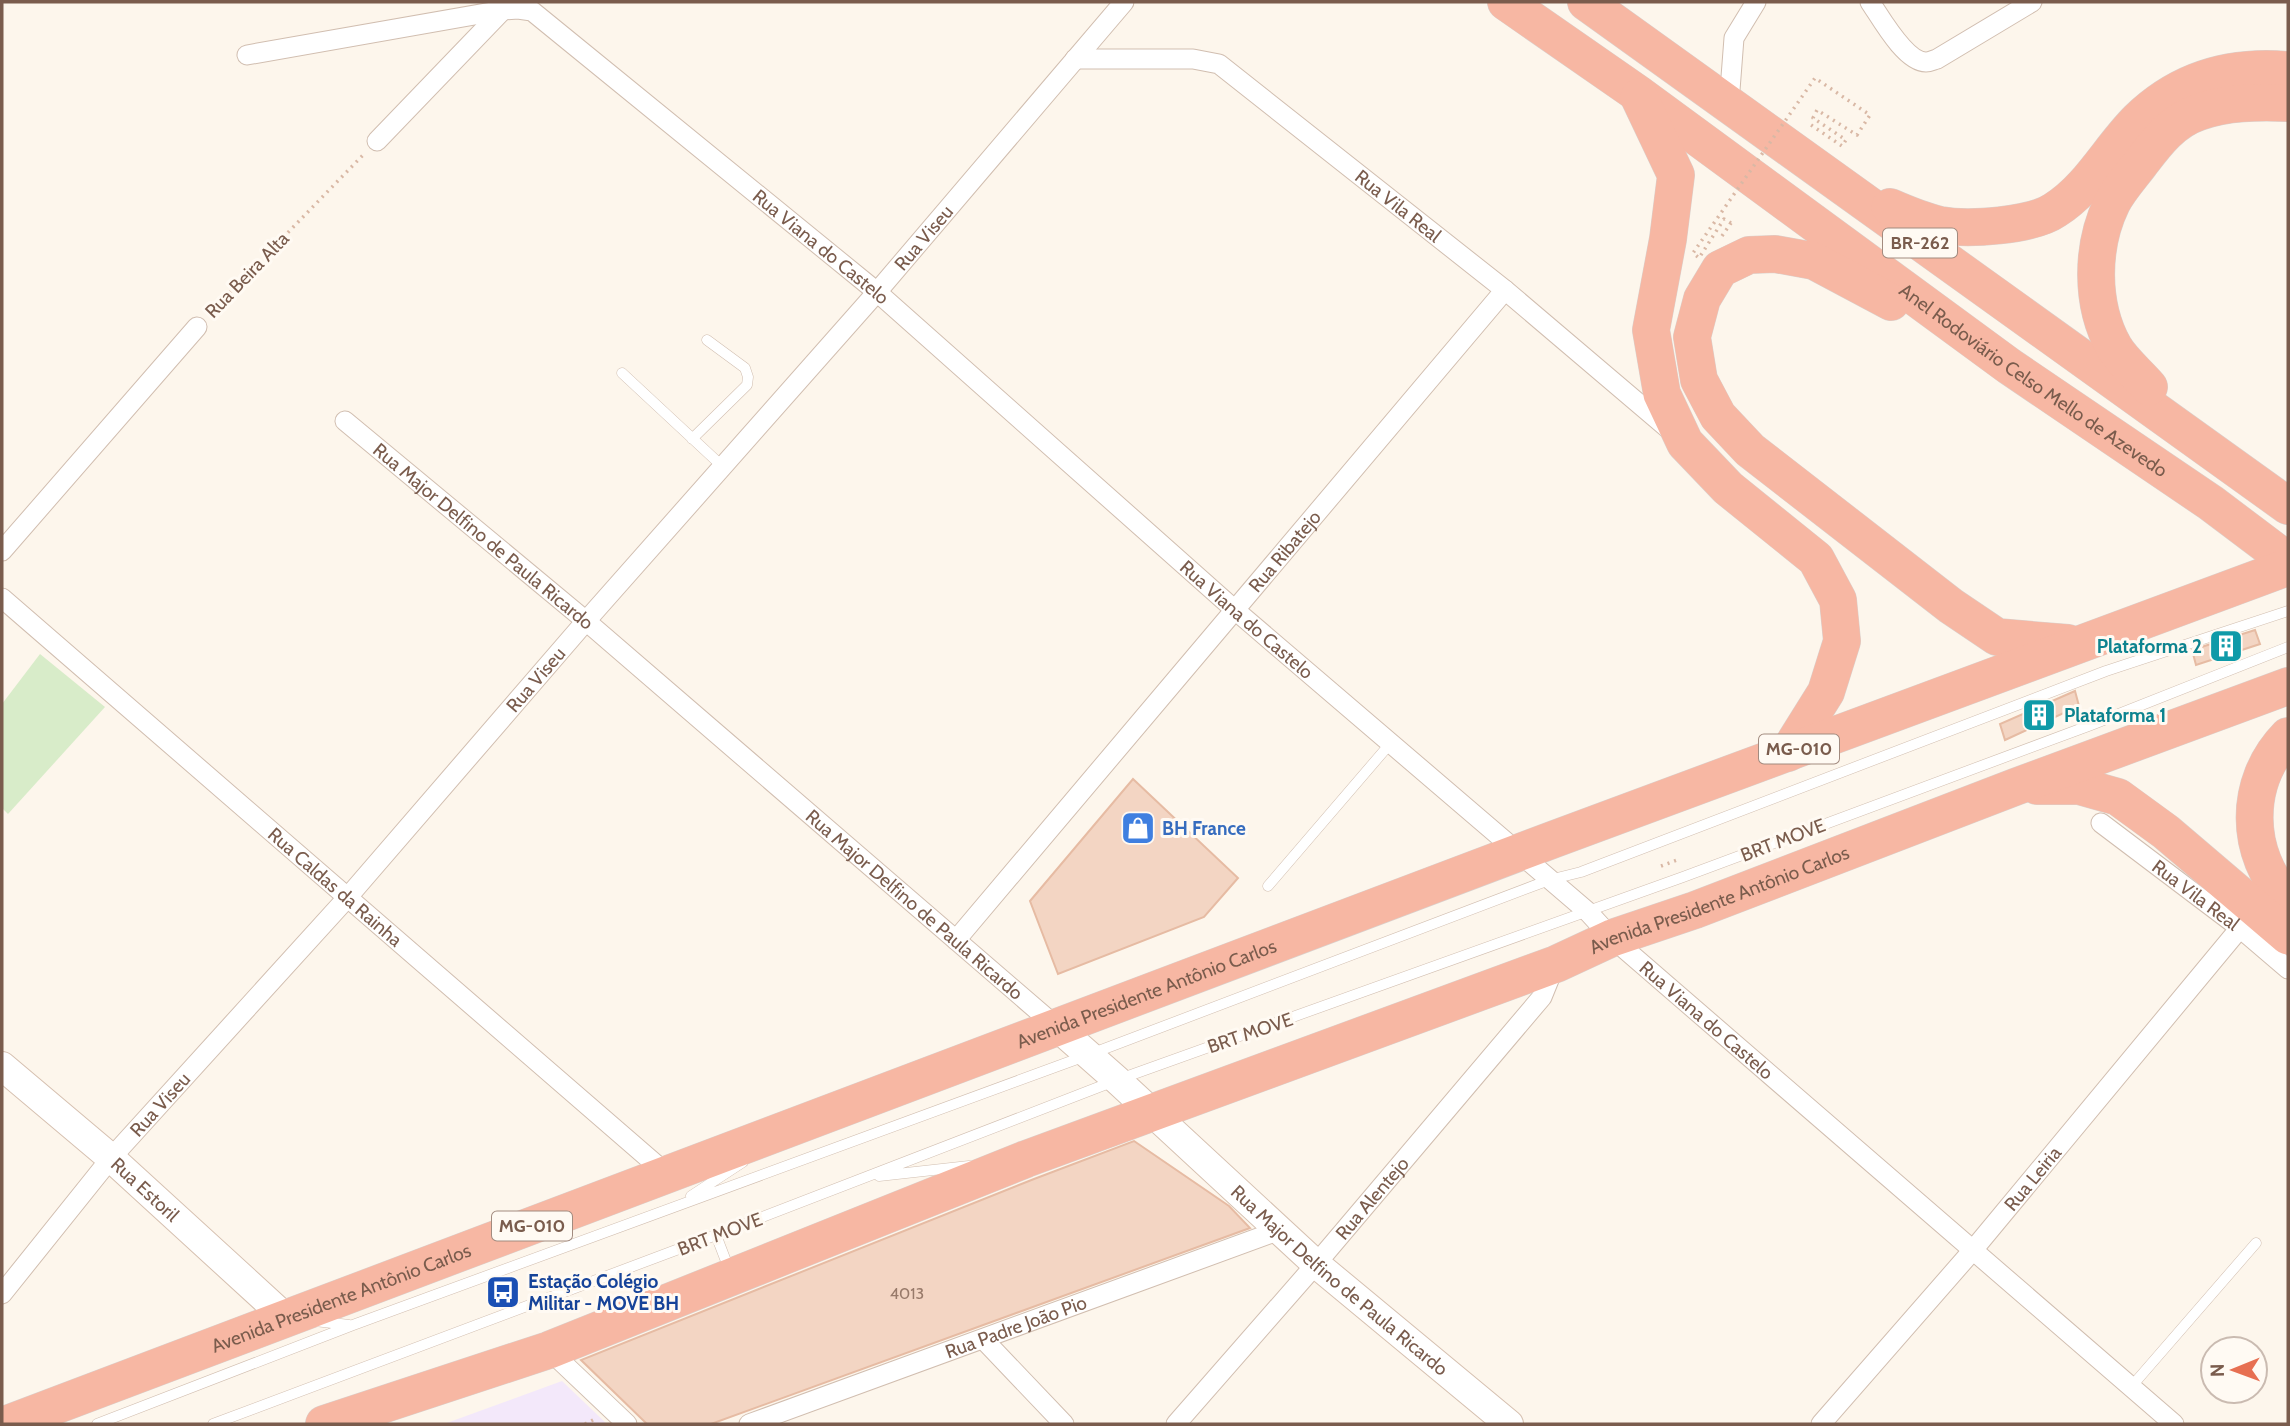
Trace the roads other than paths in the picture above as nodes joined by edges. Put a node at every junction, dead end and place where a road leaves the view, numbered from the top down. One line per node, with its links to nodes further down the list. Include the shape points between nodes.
1 (1124, 2): 10 (street, Rua Viseu)
2 (1506, 2): 12 (highway, Anel Rodoviário Celso Mello de Azevedo / BR-262)
3 (1586, 2): 13 (highway, BR-262)
4 (1756, 2): 13 (street, via 1734,38)
5 (1870, 2): 6 (street, via 1896,40 1911,56 1925,62)
6 (2032, 2)
7 (503, 10): 9 (street, Rua Viana do Castelo); 15 (street); 18 (street, Rua Viana do Castelo, via 532,11)
8 (2288, 47): 11 (highway)
9 (247, 55)
10 (1075, 59): 17 (street, Rua Vila Real, via 1193,59 1219,64); 18 (street, Rua Viseu)
11 (2273, 69): 16 (highway, via 2223,73 2183,86 2138,120 2090,178 2054,211 2024,221 1990,227 1941,225)
12 (1637, 93): 21 (highway, Anel Rodoviário Celso Mello de Azevedo / BR-262); 26 (highway, via 1676,175 1651,330 1662,394)
13 (1729, 103): 16 (highway, BR-262)
14 (2288, 103): 24 (highway, via 2231,104 2197,112 2168,129 2113,202 2099,239 2099,309 2114,348)
15 (377, 141)
16 (1833, 180): 24 (highway, BR-262)
17 (1505, 290): 26 (street, Rua Vila Real); 33 (street, Rua Ribatejo)
18 (877, 292): 27 (street, Rua Viseu); 33 (street, Rua Viana do Castelo)
19 (197, 327): 29 (street, Rua Beira Alta)
20 (707, 340): 25 (lane, via 745,368 747,385)
21 (2009, 366): 30 (highway, Anel Rodoviário Celso Mello de Azevedo / BR-262); 36 (highway, via 1814,261 1775,254 1749,254 1720,270 1702,299 1692,337 1699,380 1718,416 1750,450 1997,637)
22 (622, 373): 25 (lane)
23 (345, 421): 35 (street, Rua Major Delfino de Paula Ricardo)
24 (2194, 437): 28 (highway, BR-262)
25 (692, 439): 27 (lane)
26 (1685, 443): 41 (highway, via 1728,488 1816,559 1838,600 1842,640 1826,692)
27 (722, 466): 35 (street, Rua Viseu)
28 (2288, 506)
29 (2, 551)
30 (2288, 561)
31 (2288, 567): 36 (highway, Avenida Presidente Antônio Carlos / MG-010)
32 (2, 598): 47 (street, Rua Caldas da Rainha)
33 (1234, 610): 40 (street, Rua Viana do Castelo); 52 (street, Rua Ribatejo)
34 (2288, 611): 45 (lane, BRT MOVE, via 2106,671 1581,872)
35 (586, 621): 47 (street, Rua Viseu); 52 (street, Rua Major Delfino de Paula Ricardo)
36 (2079, 644): 41 (highway, Avenida Presidente Antônio Carlos / MG-010)
37 (2288, 647): 49 (lane, BRT MOVE)
38 (2288, 686): 42 (highway, Avenida Presidente Antônio Carlos)
39 (2288, 736): 48 (highway, via 2271,757 2258,787 2254,832 2264,862)
40 (1390, 745): 44 (street, Rua Viana do Castelo); 46 (lane)
41 (1788, 753): 44 (highway, Avenida Presidente Antônio Carlos / MG-010)
42 (2015, 787): 49 (highway, Avenida Presidente Antônio Carlos, via 1695,910); 51 (highway, via 2079,786 2118,797)
43 (2101, 823): 50 (street, Rua Vila Real)
44 (1518, 853): 45 (street, Rua Viana do Castelo); 55 (highway, Avenida Presidente Antônio Carlos / MG-010)
45 (1549, 880): 49 (street, Rua Viana do Castelo); 56 (lane, BRT MOVE)
46 (1268, 886)
47 (347, 898): 63 (street, Rua Viseu); 66 (street, Rua Caldas da Rainha)
48 (2288, 900)
49 (1600, 925): 53 (highway, Avenida Presidente Antônio Carlos); 58 (lane, BRT MOVE); 70 (street, Rua Viana do Castelo)
50 (2240, 928): 54 (street, Rua Vila Real); 70 (street, Rua Leiria)
51 (2288, 936)
52 (956, 940): 55 (street, Rua Major Delfino de Paula Ricardo)
53 (1556, 964): 59 (highway, Avenida Presidente Antônio Carlos); 71 (street, Rua Alentejo, via 1542,997)
54 (2288, 969)
55 (1058, 1028): 56 (street, Rua Major Delfino de Paula Ricardo); 60 (highway, Avenida Presidente Antônio Carlos / MG-010)
56 (1088, 1055): 58 (street, Rua Major Delfino de Paula Ricardo); 66 (lane, BRT MOVE)
57 (2, 1066): 63 (street, Rua Estoril)
58 (1117, 1080): 59 (street, Rua Major Delfino de Paula Ricardo); 65 (lane, BRT MOVE)
59 (1151, 1113): 64 (highway, Avenida Presidente Antônio Carlos); 67 (street, Rua Major Delfino de Paula Ricardo)
60 (800, 1126): 61 (lane); 66 (highway, Avenida Presidente Antônio Carlos / MG-010)
61 (765, 1148)
62 (754, 1156): 66 (lane, BRT MOVE)
63 (111, 1158): 73 (street, Rua Viseu); 74 (street, Rua Estoril)
64 (1026, 1159): 65 (lane); 72 (highway, Avenida Presidente Antônio Carlos)
65 (865, 1178): 68 (lane, BRT MOVE)
66 (671, 1191): 74 (highway, Avenida Presidente Antônio Carlos / MG-010); 75 (lane, BRT MOVE)
67 (1280, 1230): 71 (street, Rua Major Delfino de Paula Ricardo); 76 (street, Rua Padre João Pio)
68 (716, 1235): 72 (lane); 81 (lane, BRT MOVE)
69 (2256, 1243): 78 (lane)
70 (1973, 1250): 78 (street, Rua Viana do Castelo); 88 (street, Rua Leiria)
71 (1316, 1264): 86 (street, Rua Alentejo); 87 (street, Rua Major Delfino de Paula Ricardo)
72 (731, 1276): 77 (highway, Avenida Presidente Antônio Carlos)
73 (2, 1294)
74 (286, 1318): 75 (lane, BRT MOVE); 79 (highway, Avenida Presidente Antônio Carlos / MG-010)
75 (353, 1325): 80 (lane, BRT MOVE)
76 (984, 1340): 84 (street, Rua Padre João Pio); 85 (street)
77 (549, 1350): 82 (highway, Avenida Presidente Antônio Carlos); 83 (street)
78 (2131, 1387): 89 (street, Rua Viana do Castelo)
79 (7, 1424)
80 (97, 1424)
81 (213, 1424)
82 (324, 1424)
83 (627, 1424)
84 (749, 1424)
85 (1064, 1424)
86 (1176, 1424)
87 (1509, 1424)
88 (1821, 1424)
89 (2174, 1424)

